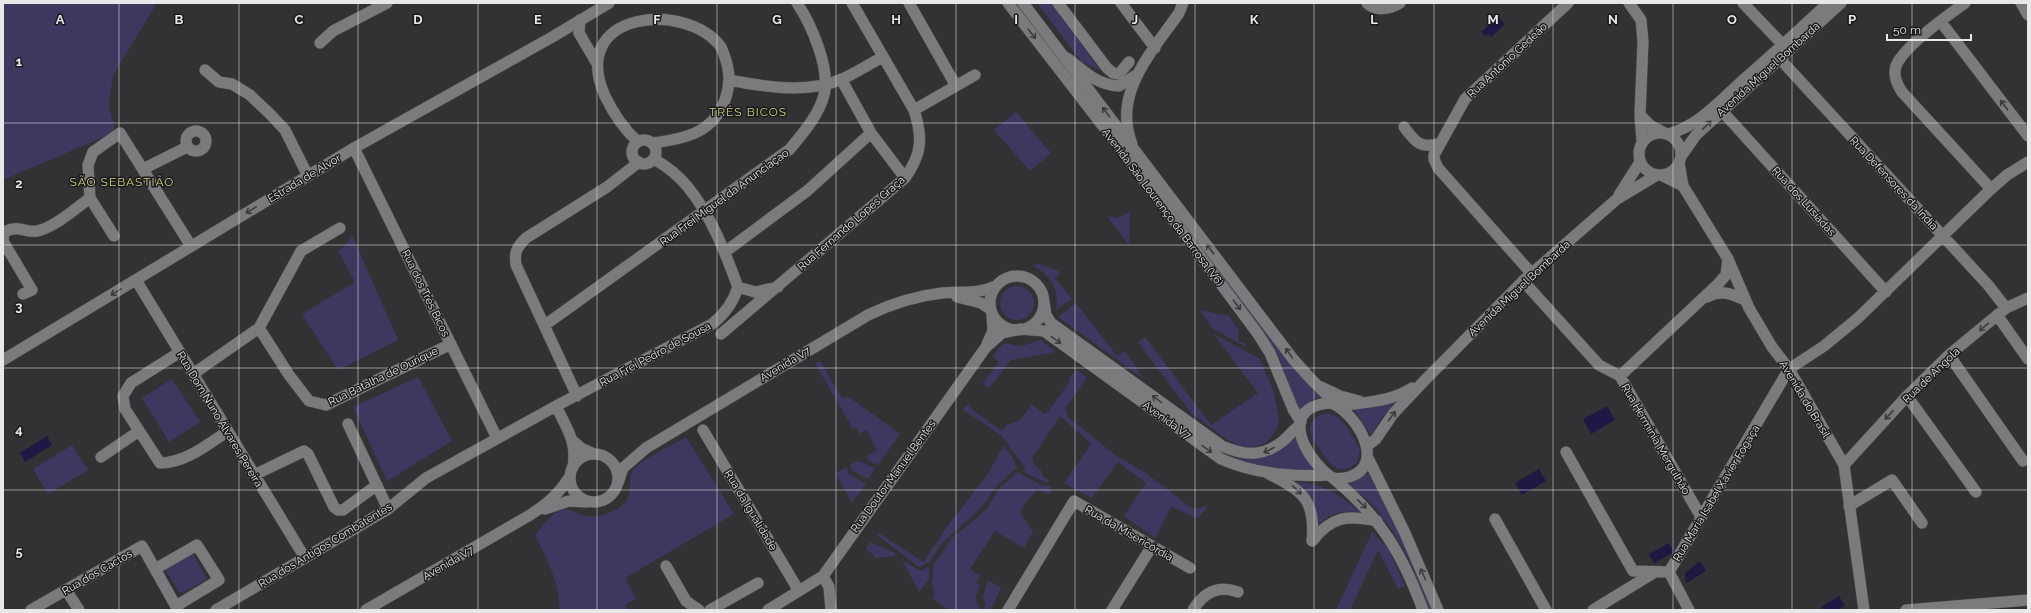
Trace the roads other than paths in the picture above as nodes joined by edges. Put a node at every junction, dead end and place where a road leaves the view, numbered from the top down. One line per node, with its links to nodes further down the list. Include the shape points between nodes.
1 (387, 3): 28 (street, via 333,31)
2 (609, 3): 23 (street, Estrada de Alvor)
3 (797, 3): 41 (street, Rua Frei Miguel da Anunciaçao, via 818,45)
4 (852, 3): 32 (street, Rua Fernando Lopes Graça)
5 (909, 3): 42 (street)
6 (1008, 3): 113 (street, Avenida São Lourenço da Barrosa (V6), one-way to 113, via 1258,334 1279,371)
7 (1023, 3): 31 (street, Avenida São Lourenço da Barrosa (V6))
8 (1058, 3): 35 (street, via 1113,73 1119,74)
9 (1121, 3): 30 (street)
10 (1183, 3): 30 (street)
11 (1367, 3): 12 (street, via 1381,9)
12 (1400, 3)
13 (1568, 3): 53 (street, Rua António Gedeão, via 1465,99)
14 (1628, 3): 45 (street, via 1641,20 1643,42)
15 (1743, 3): 29 (street)
16 (1828, 3): 29 (street, Avenida Miguel Bombarda)
17 (1841, 3): 33 (street, Avenida Miguel Bombarda)
18 (1966, 3): 24 (street)
19 (2021, 3): 22 (street)
20 (661, 8): 27 (street, via 644,10 629,16)
21 (677, 10): 40 (street, via 701,22 710,31 725,57)
22 (2028, 15)
23 (580, 20): 25 (street, Estrada de Alvor); 26 (street)
24 (1941, 22): 49 (street, one-way to 24); 67 (street, via 1900,59 1896,65 1895,78 1902,92)
25 (567, 28): 26 (street); 55 (street, Estrada de Alvor)
26 (579, 33): 27 (street, via 590,39); 34 (street)
27 (607, 33): 34 (street, via 599,45)
28 (320, 43)
29 (1783, 45): 33 (street); 48 (street, Avenida Miguel Bombarda, via 1689,126)
30 (1155, 48): 37 (street)
31 (1061, 54): 37 (street, via 1102,83 1119,86); 56 (street, Avenida São Lourenço da Barrosa (V6), one-way to 31)
32 (883, 57): 39 (street); 43 (street, Rua Fernando Lopes Graça)
33 (1780, 59): 44 (street, Avenida Miguel Bombarda); 72 (street, Rua Defensores da Índia)
34 (596, 62): 51 (street, via 608,103 625,129)
35 (1129, 62)
36 (205, 70): 64 (street, via 219,82 232,84 250,95 271,115 284,130)
37 (1138, 73): 56 (street, via 1126,109 1127,133)
38 (975, 75): 42 (street)
39 (841, 79): 41 (street); 47 (street)
40 (729, 80): 41 (street, via 773,87); 52 (street, via 721,110 712,122 686,137)
41 (827, 83): 70 (street, Rua Frei Miguel da Anunciaçao, via 824,97 816,113 790,149)
42 (956, 86): 43 (street)
43 (914, 110): 65 (street, Rua Fernando Lopes Graça, via 920,127 919,152)
44 (1722, 111): 58 (street, Avenida Miguel Bombarda, one-way to 44, via 1696,135); 82 (street, Rua dos Lusíadas)
45 (1640, 115): 48 (street, via 1651,126); 50 (street)
46 (1404, 127): 53 (street, via 1418,143 1427,147)
47 (871, 133): 65 (street); 75 (street, via 807,191)
48 (1665, 133): 50 (street, via 1652,134); 58 (street, via 1678,142)
49 (2028, 136)
50 (1642, 141): 60 (street, via 1638,155)
51 (638, 142): 52 (street, via 645,140); 59 (street, via 633,152)
52 (652, 143): 57 (street, via 656,152)
53 (1439, 144): 77 (street, Rua António Gedeão, via 1434,155 1438,168)
54 (187, 147): 62 (street)
55 (354, 148): 64 (street, Estrada de Alvor); 96 (street, Rua dos Três Bicos)
56 (1134, 149): 106 (street, Avenida São Lourenço da Barrosa (V6), one-way to 56, via 1293,359)
57 (654, 159): 59 (street, via 648,163); 70 (street, via 687,186)
58 (1680, 159): 63 (street, via 1670,173); 66 (street, Avenida do Brasil)
59 (639, 162): 92 (street, via 607,187 526,238 517,247 516,265)
60 (1640, 162): 63 (street, via 1648,172); 69 (street, Avenida Miguel Bombarda)
61 (2028, 162): 67 (street)
62 (143, 169): 68 (street, via 120,133 93,152 88,165); 74 (street)
63 (1659, 175): 66 (street); 69 (street, Avenida Miguel Bombarda)
64 (308, 176): 74 (street, Estrada de Alvor, one-way to 74)
65 (905, 178): 81 (street, Rua Fernando Lopes Graça)
66 (1683, 186): 76 (street, Avenida do Brasil)
67 (1991, 189): 72 (street)
68 (90, 198): 73 (street); 83 (street, via 57,222 37,231 13,227 4,232 3,241 32,290)
69 (1617, 199): 77 (street, Avenida Miguel Bombarda)
70 (704, 212): 75 (street); 92 (street, Rua Frei Miguel da Anunciaçao)
71 (340, 228): 93 (street, via 301,251)
72 (1942, 235): 82 (street); 89 (street, Rua Defensores da Índia)
73 (114, 236)
74 (191, 246): 78 (street, Estrada de Alvor)
75 (725, 252): 80 (street)
76 (1728, 259): 86 (street, Avenida do Brasil); 88 (street, via 1726,275)
77 (1528, 278): 104 (street, Rua Herminia Mergulhão, via 1599,365); 105 (street, Avenida Miguel Bombarda)
78 (136, 280): 98 (street, Rua Dom Nuno Álvares Pereira); 101 (street, Estrada de Alvor, one-way to 101)
79 (996, 286): 84 (street, Avenida V7, via 982,292); 87 (street, via 1008,277 1024,277 1038,286); 90 (street, via 990,298)
80 (738, 287): 81 (street, via 755,292); 107 (street, Rua Frei Pedro de Sousa, via 727,311 712,324)
81 (778, 287): 95 (street, Rua Fernando Lopes Graça)
82 (1886, 292): 102 (street, via 1830,341)
83 (23, 294)
84 (931, 294): 90 (street, Avenida V7, via 968,299 981,303); 119 (street, Avenida V7, via 895,302 868,315)
85 (2028, 298): 89 (street, Rua de Angola)
86 (1745, 300): 88 (street, via 1729,292 1713,294); 102 (street, Avenida do Brasil, via 1772,347)
87 (1044, 302): 94 (street, via 1039,318 1031,326); 113 (street, Avenida V7, one-way to 87, via 1272,449 1260,454 1248,455 1222,446 1051,323 1046,315)
88 (1700, 302): 104 (street)
89 (2006, 308): 91 (street, Rua de Angola)
90 (991, 312): 94 (street, via 1004,326); 97 (street, via 992,330)
91 (1997, 315): 99 (street, Rua de Angola, one-way to 99); 100 (street)
92 (545, 326): 107 (street)
93 (259, 328): 96 (street, Rua Batalha de Ourique, via 309,401 326,405); 103 (street)
94 (1018, 330): 97 (street, via 1002,333); 126 (street, Avenida V7, one-way to 126, via 1044,331 1221,458 1233,464)
95 (721, 334)
96 (451, 344): 117 (street, Rua dos Três Bicos)
97 (986, 347): 148 (street, Rua Doutor Manuel Bentes)
98 (180, 352): 103 (street, Rua Dom Nuno Álvares Pereira); 115 (street, via 132,383 123,396 125,409)
99 (1949, 355): 108 (street, Rua de Angola); 124 (street)
100 (2028, 359)
101 (3, 360)
102 (1789, 369): 125 (street, Avenida do Brasil); 137 (street, Rua Maria Isabel Xavier Fogaça)
103 (193, 374): 116 (street, Rua Dom Nuno Álvares Pereira)
104 (1620, 376): 137 (street, Rua Herminia Mergulhão)
105 (1424, 380): 109 (street, via 1405,393); 120 (street, one-way to 105, via 1392,414)
106 (1314, 383): 109 (street, via 1340,396); 110 (street, Avenida São Lourenço da Barrosa (V6))
107 (577, 396): 111 (street, Rua Frei Pedro de Sousa)
108 (1906, 396): 125 (street, Rua de Angola, one-way to 125); 132 (street)
109 (1371, 402): 110 (street)
110 (1338, 405): 113 (street, via 1325,403 1314,406); 120 (street, Avenida São Lourenço da Barrosa (V6), via 1352,419)
111 (556, 406): 117 (street, Rua dos Antigos Combatentes); 118 (street)
112 (348, 424): 131 (street)
113 (1300, 424): 129 (street, Avenida São Lourenço da Barrosa (V6), via 1299,434 1313,459)
114 (703, 430): 151 (street, Rua da Igualidade)
115 (139, 431): 116 (street, via 160,463 172,463); 123 (street)
116 (228, 431): 128 (street, Rua Dom Nuno Álvares Pereira)
117 (498, 438): 135 (street, Rua dos Antigos Combatentes, via 426,478)
118 (573, 441): 122 (street, via 581,448); 127 (street, via 576,452)
119 (646, 448): 122 (street, Avenida V7, via 626,457); 130 (street, Avenida V7, via 623,468)
120 (1367, 451): 129 (street, via 1366,466 1358,473 1348,478); 168 (street, Avenida São Lourenço da Barrosa (V6), one-way to 120)
121 (1566, 452): 146 (street, Rua Maria Isabel Xavier Fogaça, via 1633,571)
122 (599, 455): 127 (street, via 584,456); 130 (street, via 615,466)
123 (101, 457)
124 (2023, 461)
125 (1844, 465): 134 (street, Avenida do Brasil)
126 (1263, 471): 129 (street, Avenida V7, via 1287,475); 139 (street, one-way to 139, via 1292,485 1310,506 1314,528 1312,541 1321,530 1337,520 1349,517)
127 (572, 472): 133 (street, via 571,486 576,495 585,501); 136 (street, Avenida V7, via 562,490)
128 (254, 475): 131 (street, via 304,451 338,510 343,510); 142 (street, Rua Dom Nuno Álvares Pereira)
129 (1330, 476): 139 (street, Avenida São Lourenço da Barrosa (V6), one-way to 139, via 1366,507)
130 (618, 483): 133 (street, via 609,498)
131 (377, 485): 135 (street)
132 (1976, 492)
133 (595, 502): 136 (street, Avenida V7, via 569,501)
134 (1849, 506): 140 (street, via 1892,480); 172 (street, Avenida do Brasil)
135 (388, 509): 142 (street, Rua dos Antigos Combatentes)
136 (530, 515): 159 (street, Avenida V7)
137 (1701, 517): 147 (street, Rua Maria Isabel Xavier Fogaça)
138 (1495, 519): 169 (street)
139 (1377, 521): 167 (street, Avenida São Lourenço da Barrosa (V6), via 1394,543 1406,566)
140 (1922, 523)
141 (1152, 546): 144 (street, Rua da Misericórdia); 164 (street, Rua da Misericórdia, via 1074,501); 165 (street)
142 (305, 558): 158 (street, Rua dos Antigos Combatentes)
143 (666, 566): 160 (street, via 686,601)
144 (1190, 568)
145 (155, 569): 150 (street, Rua dos Cactos, via 142,546); 155 (street, Rua dos Cactos); 155 (street, via 198,545 219,580)
146 (1655, 572): 147 (street, Rua Maria Isabel Xavier Fogaça); 170 (street)
147 (1669, 572): 171 (street)
148 (822, 576): 151 (street); 163 (street, via 829,587)
149 (758, 582): 161 (street)
150 (66, 590): 156 (street, Rua dos Cactos); 157 (street)
151 (800, 591): 162 (street)
152 (1238, 592): 166 (street, via 1227,588 1214,590 1204,596)
153 (2028, 600): 154 (street)
154 (1985, 607): 173 (street)
155 (177, 608)
156 (31, 610)
157 (79, 610)
158 (216, 610)
159 (366, 610)
160 (699, 610)
161 (710, 610)
162 (768, 610)
163 (831, 610)
164 (1008, 610)
165 (1112, 610)
166 (1193, 610)
167 (1423, 610)
168 (1438, 610)
169 (1546, 610)
170 (1593, 610)
171 (1689, 610)
172 (1864, 610)
173 (1906, 610)

